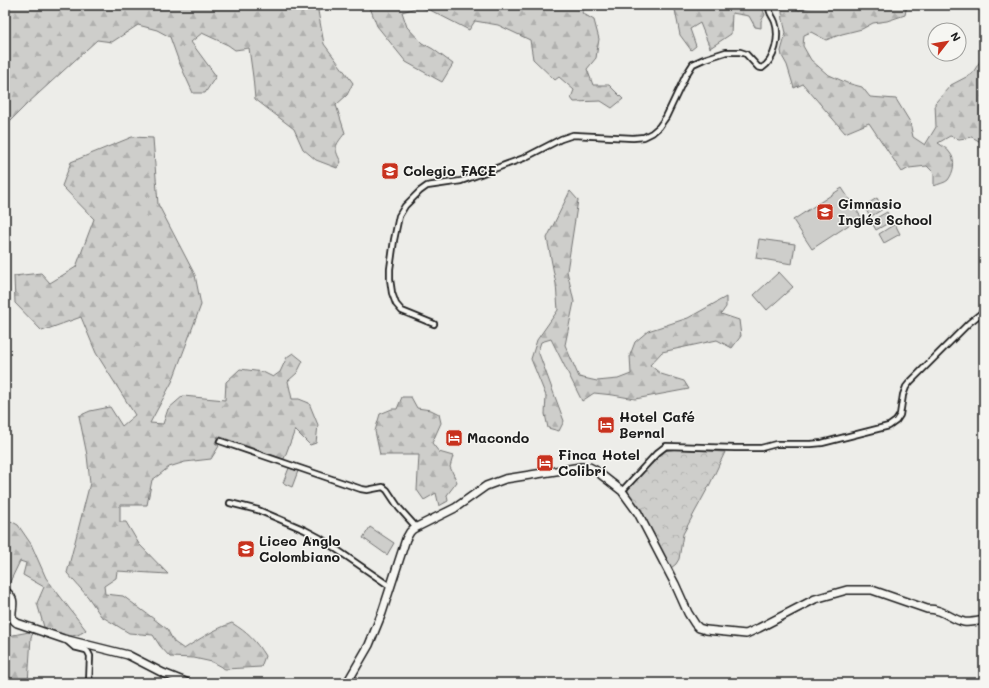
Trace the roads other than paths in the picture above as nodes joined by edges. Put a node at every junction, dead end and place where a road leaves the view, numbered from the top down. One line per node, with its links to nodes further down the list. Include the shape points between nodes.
1 (770, 5): 3 (street, via 769,12 777,33 776,44 767,64 762,68 758,67 746,54 740,52 726,52 693,64 666,116 652,133 633,138 573,135 524,158 461,181 427,186 420,191 399,216 390,278 392,293 402,311)
2 (984, 311): 5 (street, via 910,382 903,395 900,415 889,426 822,443 776,444 761,448 666,446)
3 (434, 324)
4 (220, 441): 7 (street, via 361,489 383,487)
5 (622, 491): 7 (street, via 589,467 505,480 486,486 455,508); 10 (street, via 638,513 688,612 699,628 746,634 815,599 847,590 872,590 927,609 941,611 963,622)
6 (230, 502): 8 (street, via 258,510 305,530)
7 (416, 527): 8 (street, via 406,540)
8 (391, 587): 14 (street, via 368,645)
9 (5, 591): 11 (street, via 12,597 14,621)
10 (984, 620)
11 (64, 639): 12 (street, via 74,647 88,652); 13 (street, via 128,655)
12 (89, 683)
13 (188, 683)
14 (347, 683)

